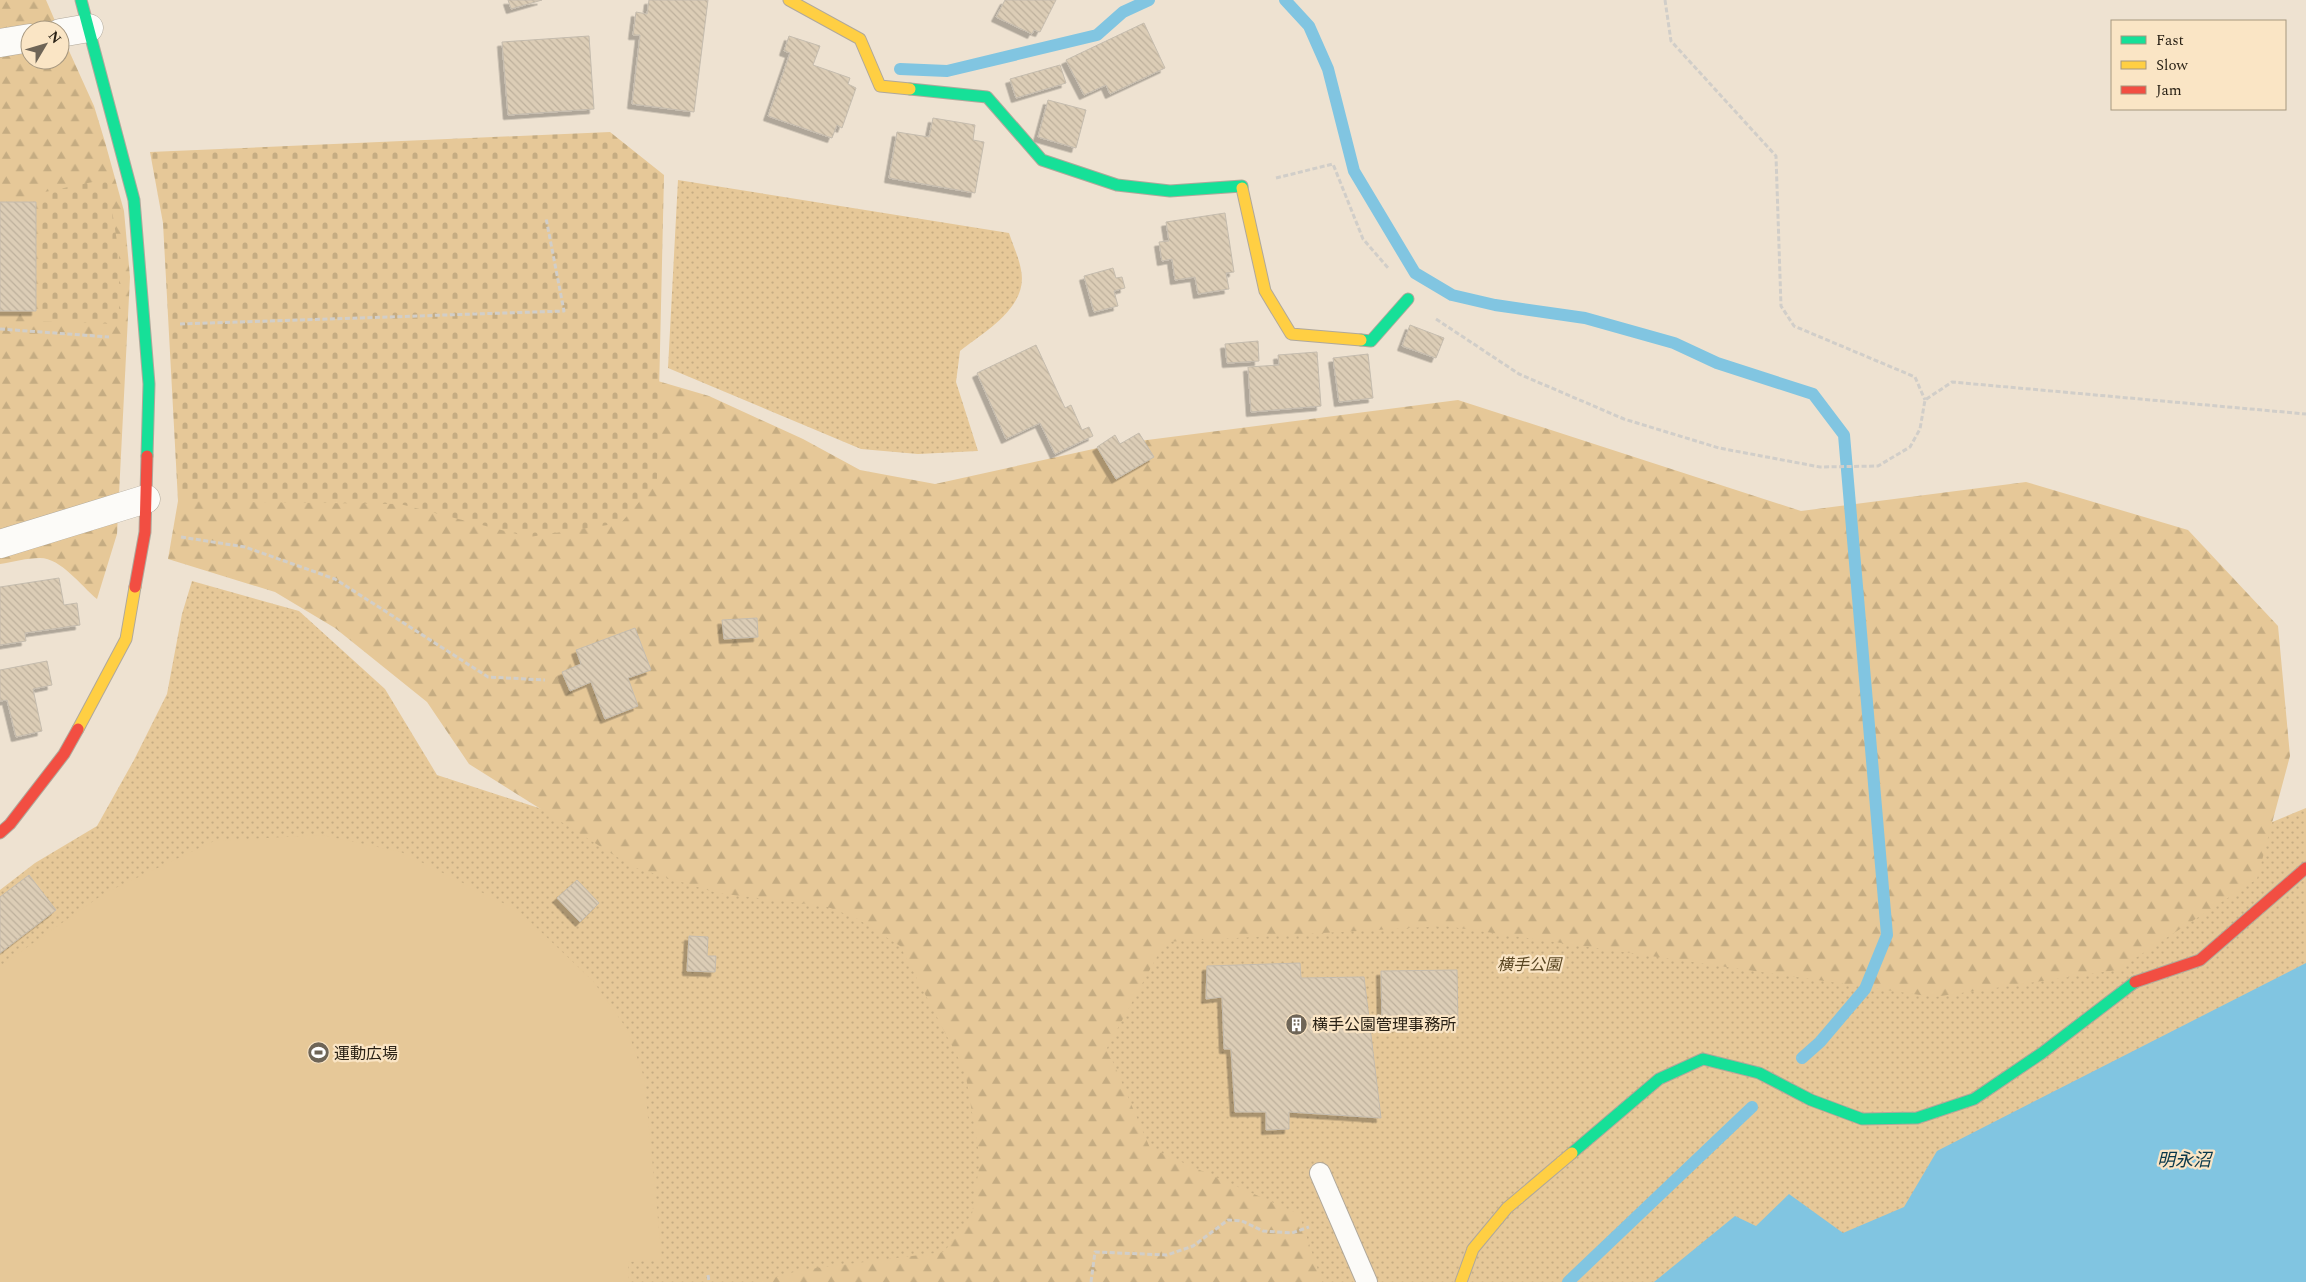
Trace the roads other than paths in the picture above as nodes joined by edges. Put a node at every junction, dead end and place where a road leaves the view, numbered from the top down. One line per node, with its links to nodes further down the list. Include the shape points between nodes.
1 (81, 0): 3 (street)
2 (789, 0): 7 (street, via 860,39 880,86 987,97 1042,160 1117,185 1170,191 1242,186 1265,291 1291,334 1371,341)
3 (89, 28): 4 (street); 8 (street, via 134,200 149,384)
4 (70, 31)
5 (20, 40): 6 (street)
6 (0, 43)
7 (1408, 299)
8 (146, 499): 9 (street); 10 (street, via 145,532 126,639 64,754)
9 (0, 544)
10 (0, 833)
11 (2306, 868): 14 (street, via 2200,960 2130,984 2042,1053 1974,1099 1917,1118 1862,1119 1812,1100 1759,1073 1703,1059 1660,1079 1507,1208 1473,1248)
12 (1320, 1173): 13 (lane)
13 (1368, 1282)
14 (1461, 1282)

